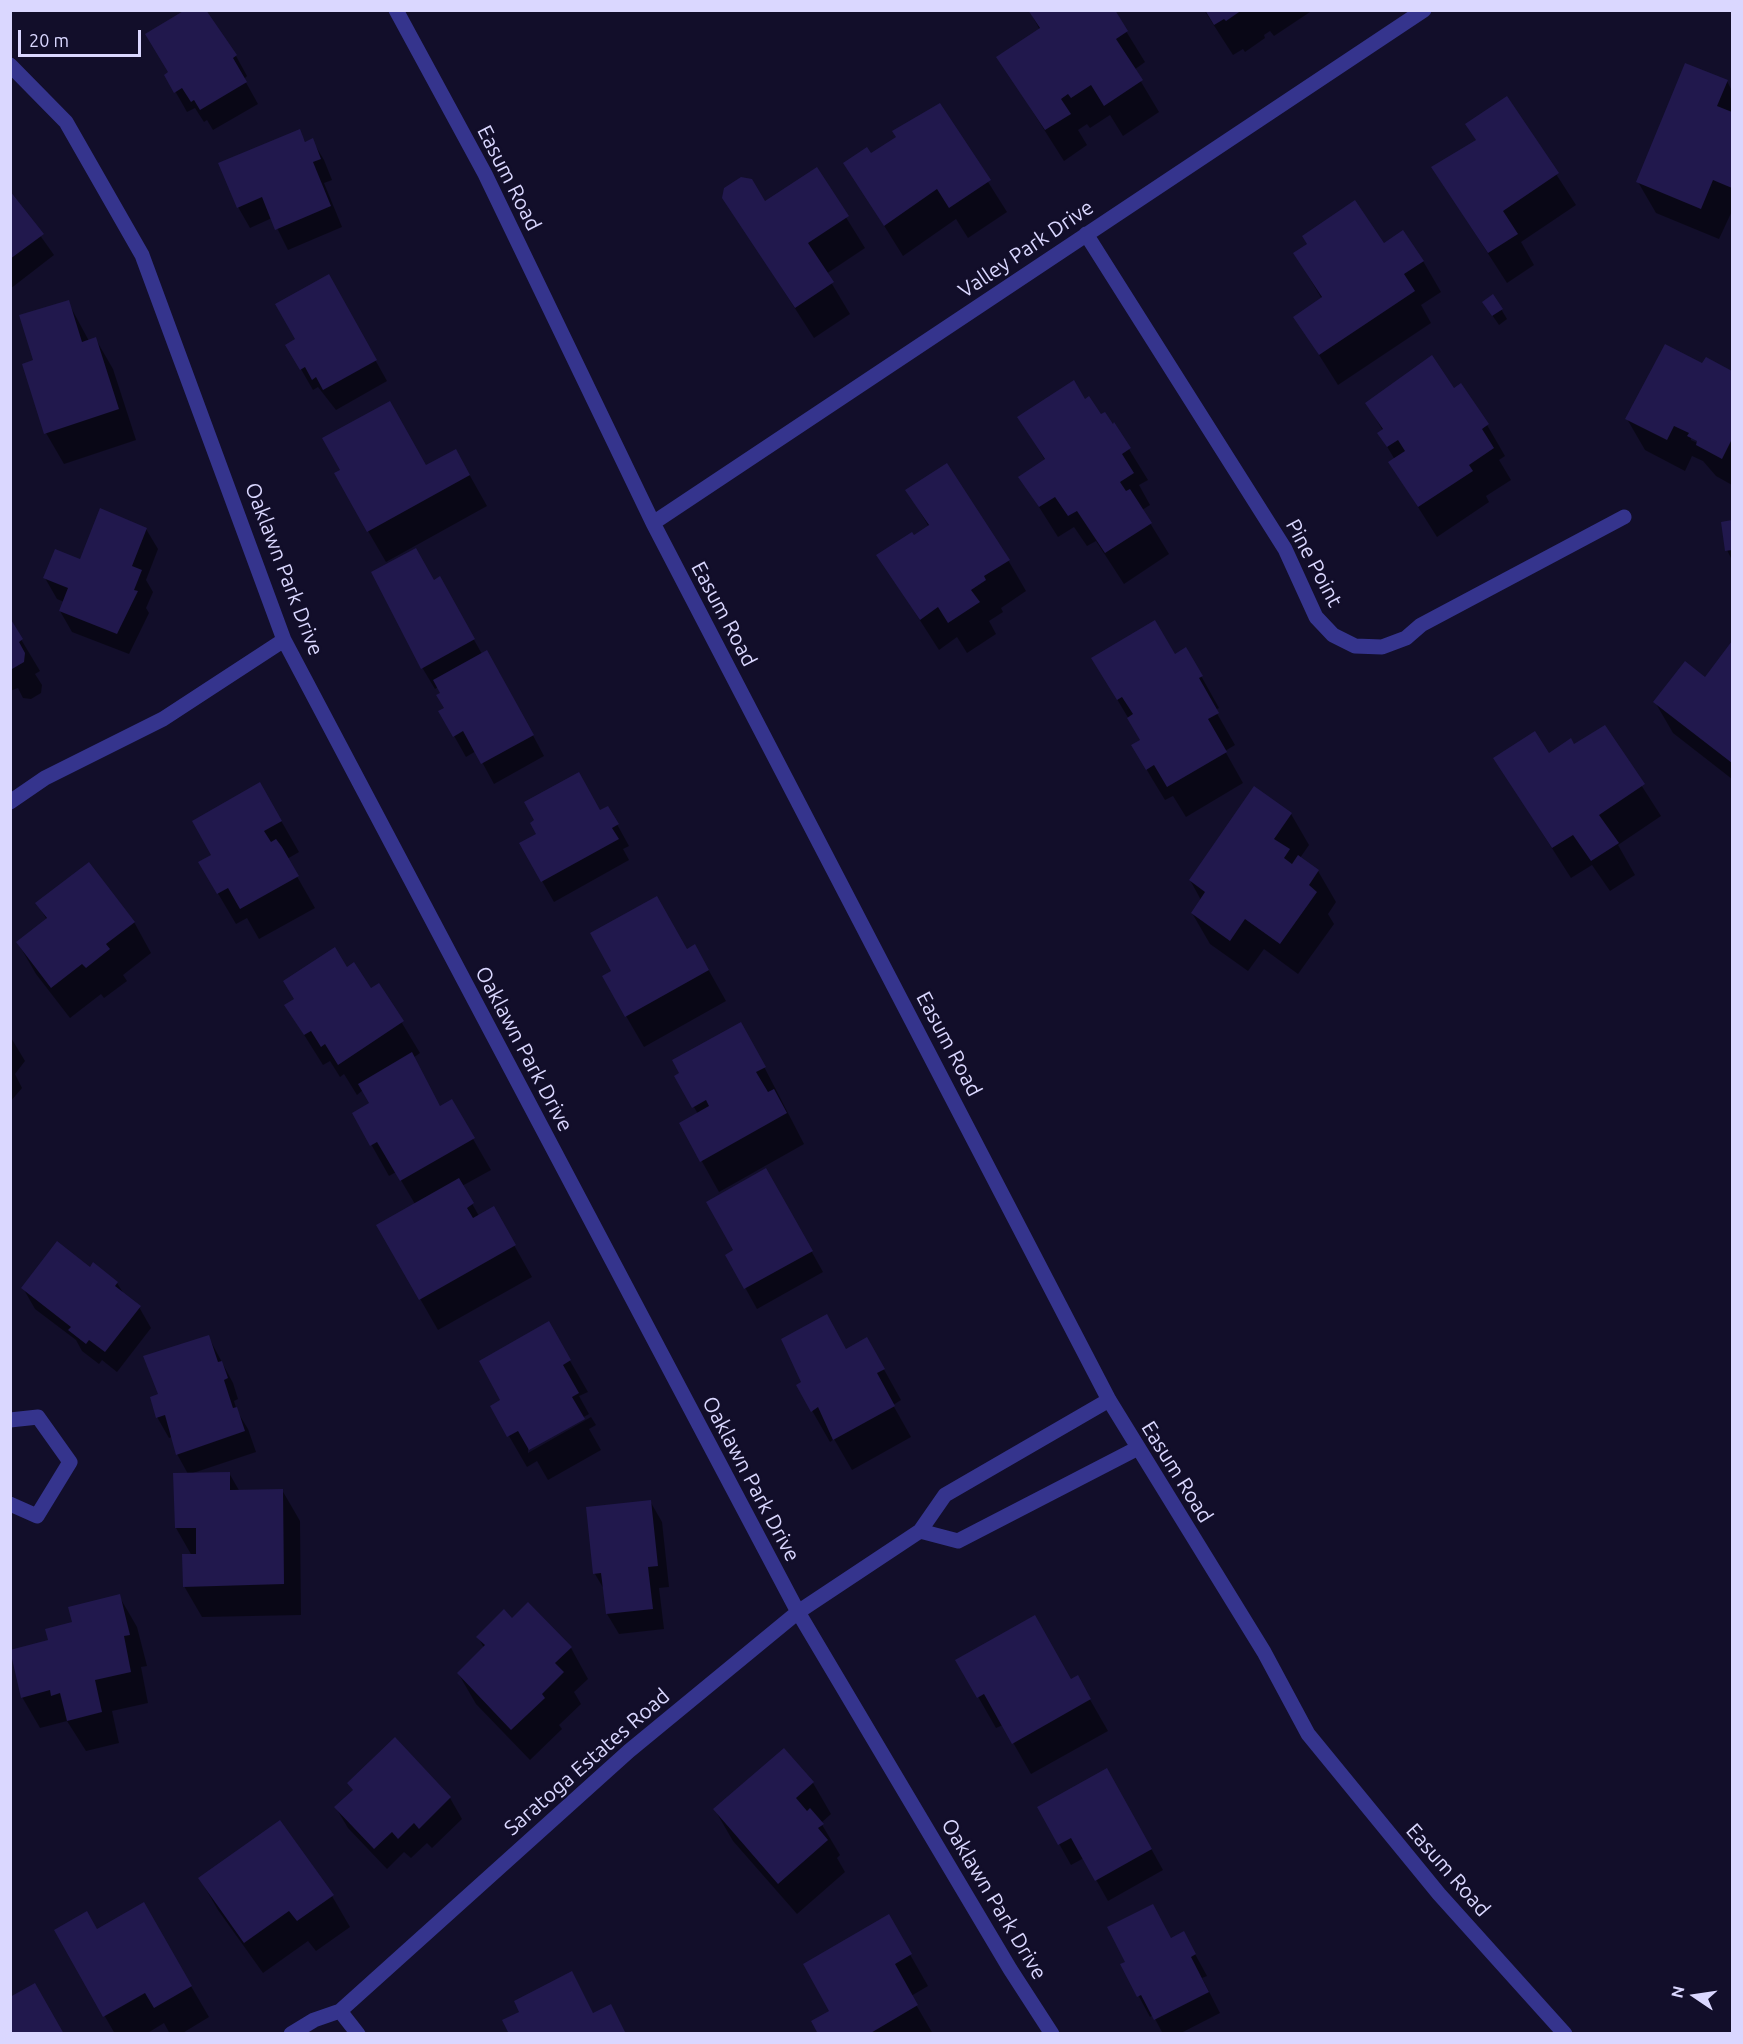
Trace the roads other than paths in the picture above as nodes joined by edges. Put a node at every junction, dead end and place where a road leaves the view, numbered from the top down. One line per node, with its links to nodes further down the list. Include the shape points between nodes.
1 (396, 10): 6 (street, Easum Road, via 485,174)
2 (1424, 10): 4 (street, Valley Park Drive)
3 (10, 65): 7 (street, Oaklawn Park Drive, via 66,122 141,255)
4 (1086, 234): 5 (street, Pine Point, via 1285,549 1316,616 1333,635 1355,646 1382,647 1406,638 1420,625); 6 (street, Valley Park Drive)
5 (1624, 517)
6 (652, 523): 9 (street, Easum Road)
7 (284, 640): 8 (street, via 163,719 45,778); 14 (street, Oaklawn Park Drive)
8 (10, 802)
9 (1109, 1400): 11 (street, Easum Road); 13 (street, Saratoga Estates Road, via 945,1495)
10 (10, 1420): 12 (street, via 38,1417 70,1462 37,1516)
11 (1138, 1448): 13 (street, via 958,1541); 19 (street, Easum Road, via 1264,1652 1308,1734 1439,1894)
12 (10, 1504)
13 (920, 1531): 14 (street, Saratoga Estates Road)
14 (798, 1612): 15 (street, Saratoga Estates Road, via 629,1750); 18 (street, Oaklawn Park Drive)
15 (340, 2011): 16 (street, Saratoga Estates Road); 17 (street)
16 (291, 2034)
17 (358, 2034)
18 (1052, 2034)
19 (1565, 2034)

